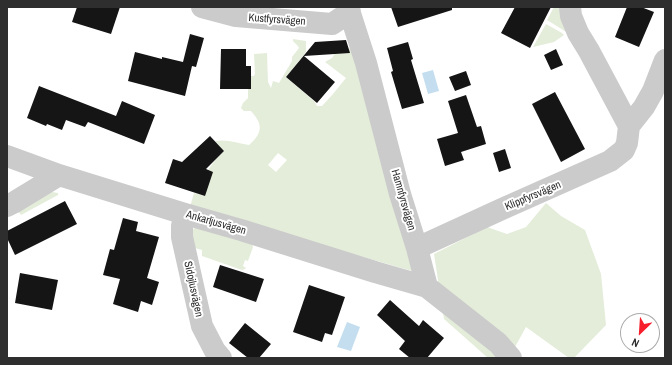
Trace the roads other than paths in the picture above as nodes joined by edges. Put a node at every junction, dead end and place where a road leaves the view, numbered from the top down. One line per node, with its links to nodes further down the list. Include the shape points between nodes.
1 (202, 7): 3 (street, Kustfyrsvägen, via 236,16 332,24)
2 (570, 7): 5 (street, via 578,33)
3 (349, 10): 10 (street, Hamnfyrsvägen)
4 (665, 60): 5 (street, Klippfyrsvägen, via 653,91)
5 (629, 126): 10 (street, Klippfyrsvägen, via 624,150 610,161)
6 (7, 156): 7 (street, Ankarljusvägen)
7 (59, 175): 8 (street); 9 (street, Ankarljusvägen)
8 (7, 206)
9 (185, 214): 11 (street, Ankarljusvägen); 12 (street, Sidojlusvägen, via 182,237 197,309 202,326)
10 (417, 248): 11 (street, Hamnfyrsvägen)
11 (427, 287): 13 (street, via 498,342)
12 (221, 358)
13 (511, 358)

